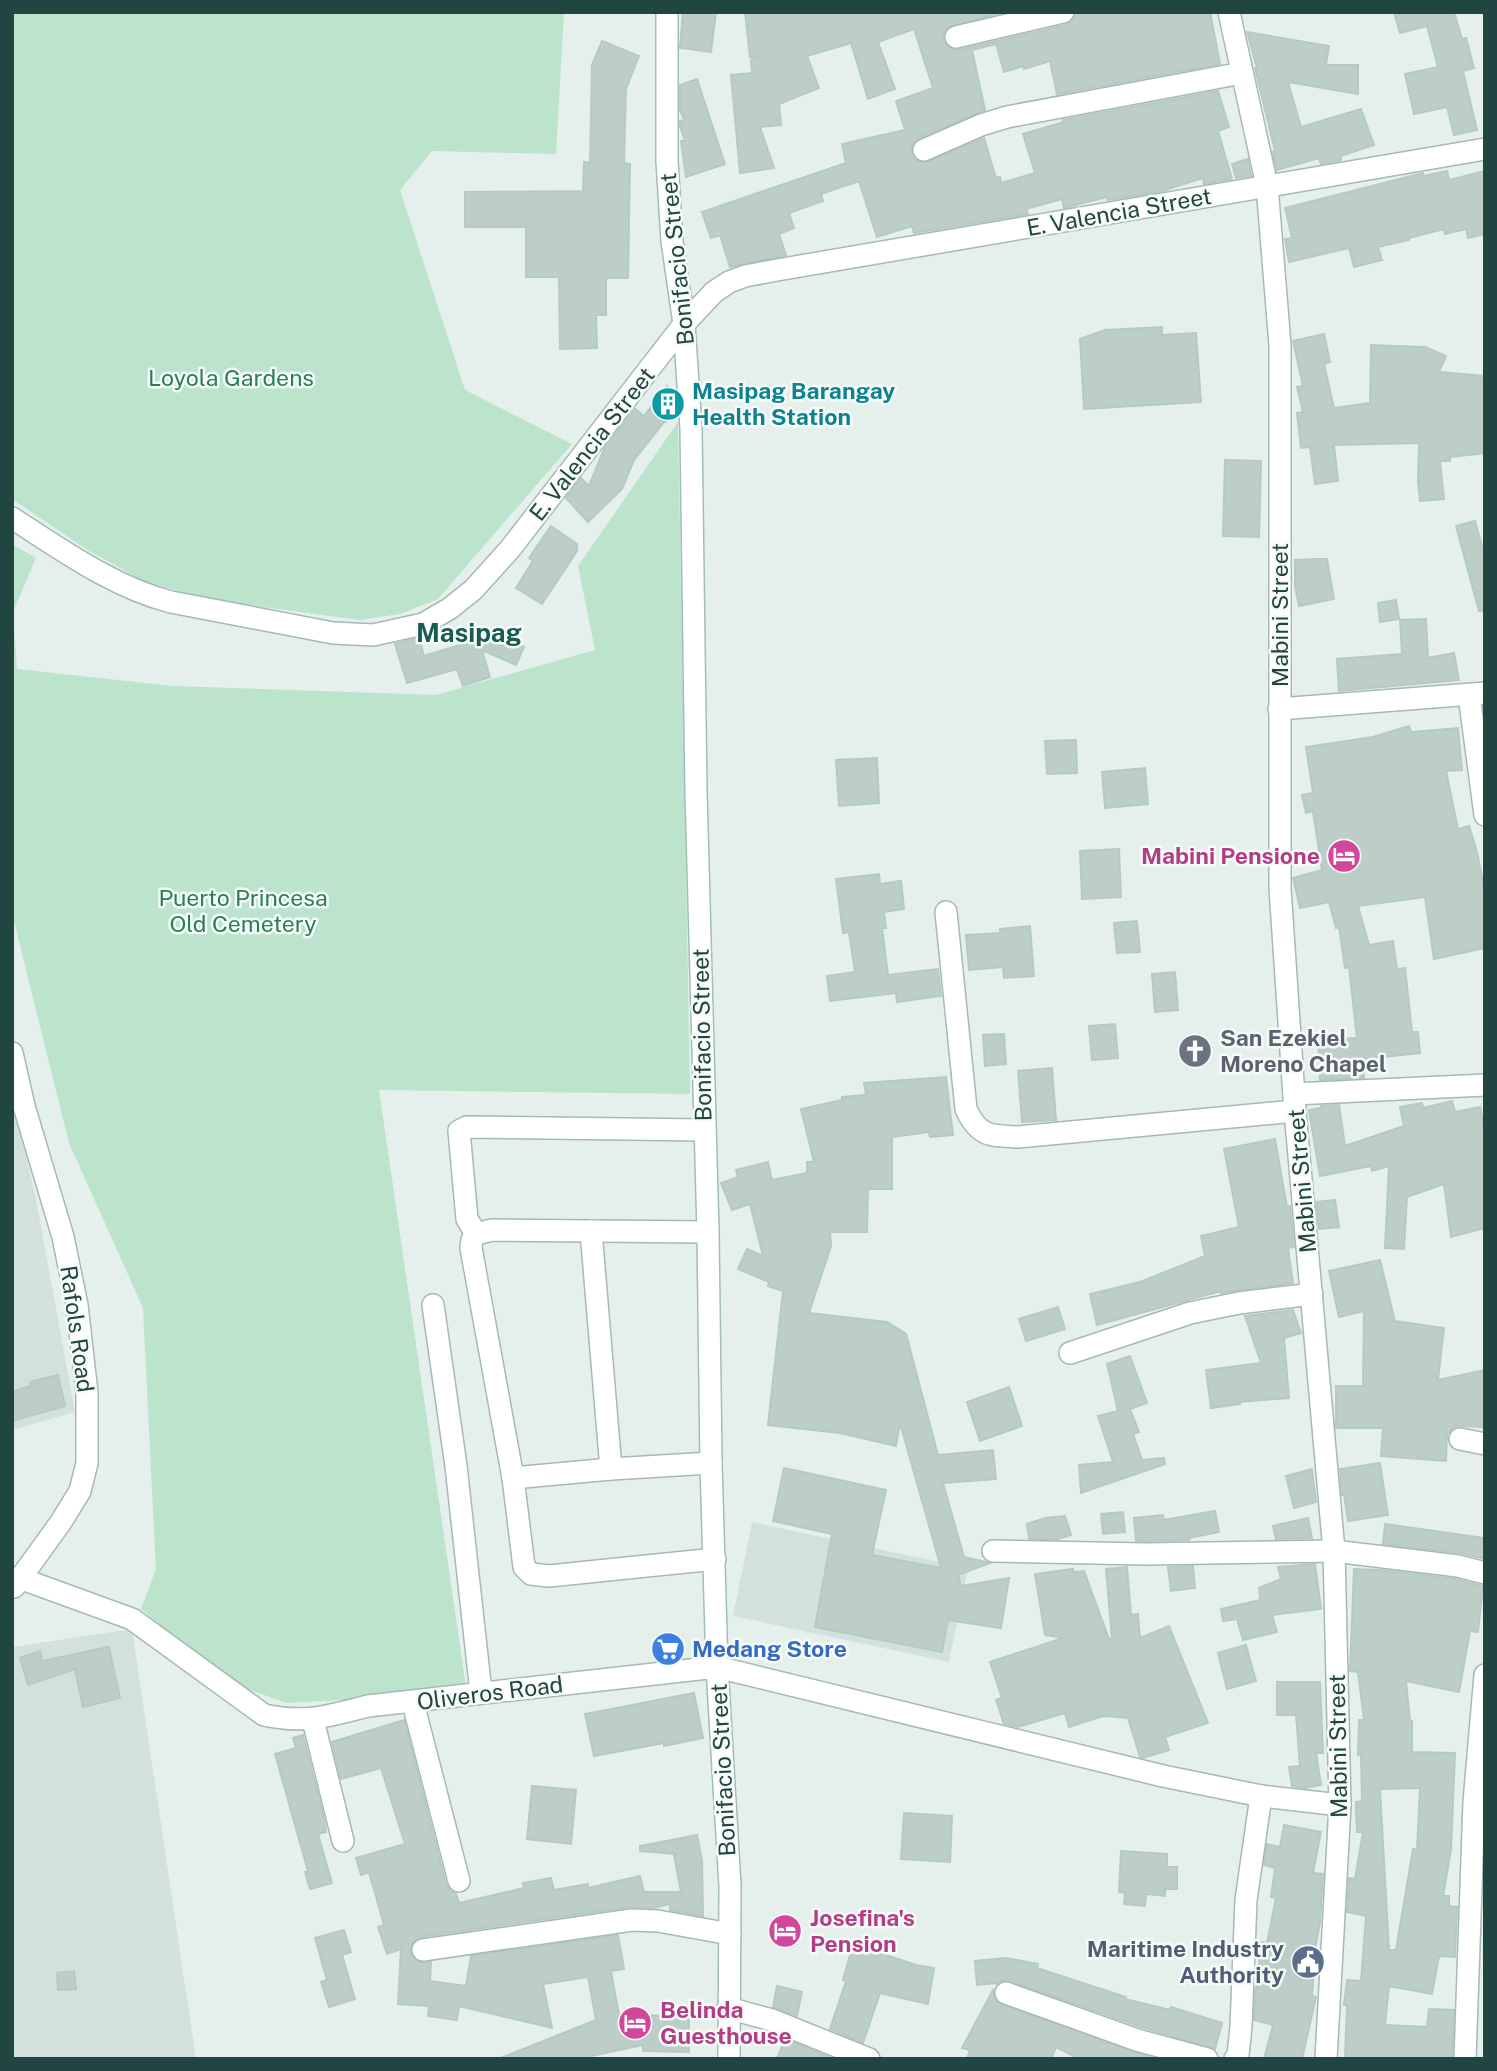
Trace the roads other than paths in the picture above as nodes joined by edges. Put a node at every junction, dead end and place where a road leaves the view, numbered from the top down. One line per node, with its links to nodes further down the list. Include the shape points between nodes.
1 (667, 12): 9 (street, Bonifacio Street, via 667,161)
2 (1063, 12): 4 (street)
3 (1229, 12): 5 (street, Mabini Street)
4 (956, 37)
5 (1242, 73): 7 (street, via 1007,117); 8 (street, Mabini Street)
6 (1485, 149): 8 (street, E. Valencia Street)
7 (924, 150)
8 (1267, 186): 9 (street, E. Valencia Street, via 746,275 714,292); 12 (street, Mabini Street, via 1280,345)
9 (684, 324): 10 (street, E. Valencia Street, via 473,590 449,609 414,626 373,635 333,633 144,595); 18 (street, Bonifacio Street, via 691,429)
10 (12, 518)
11 (1477, 694): 12 (street); 13 (street)
12 (1279, 709): 17 (street, Mabini Street, via 1280,888)
13 (1485, 815)
14 (946, 912): 17 (street, via 966,1109 973,1125 986,1133 1018,1137)
15 (12, 1053): 34 (street, Rafols Road, via 63,1237 87,1393 87,1463 79,1491)
16 (1485, 1085): 17 (street)
17 (1295, 1103): 22 (street, Mabini Street)
18 (704, 1130): 20 (street, Bonifacio Street); 21 (street, via 467,1127 459,1131 459,1151 467,1219)
19 (591, 1231): 20 (street); 21 (street, via 492,1230); 28 (street)
20 (708, 1232): 27 (street, Bonifacio Street)
21 (476, 1234): 29 (street, via 472,1254)
22 (1312, 1294): 24 (street, via 1190,1313); 31 (street, Mabini Street)
23 (433, 1305): 37 (street)
24 (1070, 1353)
25 (1460, 1439): 26 (street)
26 (1485, 1444)
27 (711, 1463): 28 (street); 32 (street, Bonifacio Street)
28 (611, 1469): 29 (street)
29 (513, 1478): 32 (street, via 524,1567 531,1574)
30 (993, 1551): 31 (street, via 1145,1555)
31 (1334, 1551): 33 (street); 41 (street, Mabini Street)
32 (715, 1559): 35 (street, Bonifacio Street)
33 (1485, 1573)
34 (17, 1584): 39 (street, Oliveros Road, via 132,1619 264,1715)
35 (717, 1667): 37 (street, Oliveros Road); 40 (street, Oliveros Road); 44 (street, Bonifacio Street)
36 (1485, 1675): 53 (street, via 1474,1802)
37 (481, 1692): 38 (street, Oliveros Road)
38 (413, 1703): 39 (street, Oliveros Road, via 368,1706); 43 (street)
39 (313, 1720): 42 (street)
40 (1261, 1796): 41 (street, Oliveros Road); 51 (street, via 1246,1900 1241,2027)
41 (1340, 1805): 52 (street, Mabini Street)
42 (343, 1841)
43 (459, 1881)
44 (730, 1934): 45 (street, via 632,1920); 47 (street, Bonifacio Street)
45 (423, 1950)
46 (1006, 1993): 50 (street, via 1137,2040)
47 (728, 2008): 48 (street, Bonifacio Street); 49 (street, via 772,2020)
48 (729, 2059)
49 (869, 2059)
50 (1207, 2059)
51 (1235, 2059)
52 (1326, 2059)
53 (1465, 2059)

